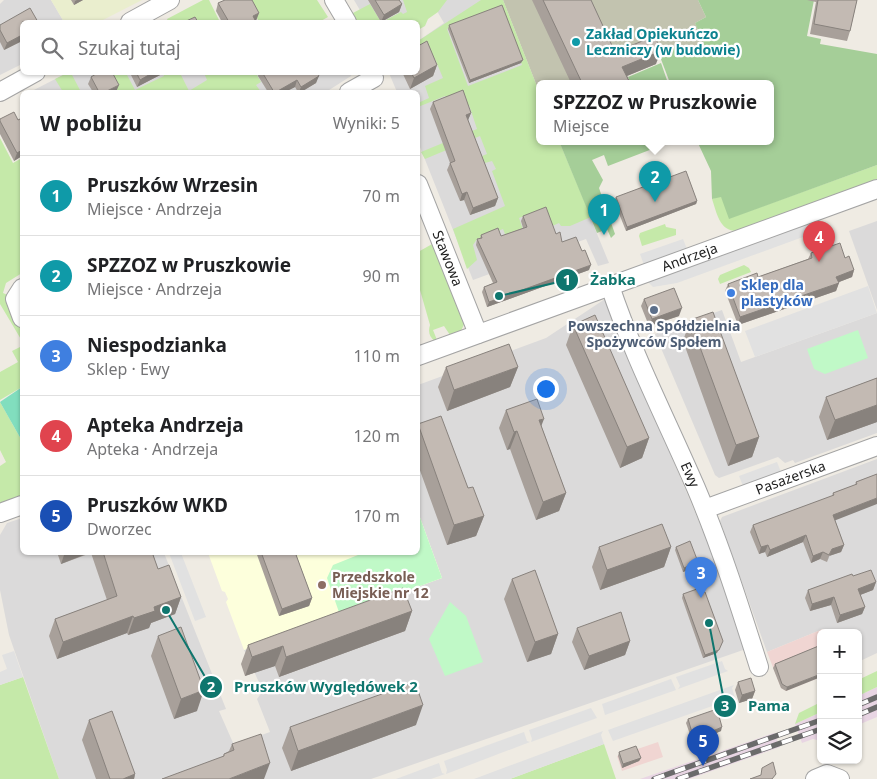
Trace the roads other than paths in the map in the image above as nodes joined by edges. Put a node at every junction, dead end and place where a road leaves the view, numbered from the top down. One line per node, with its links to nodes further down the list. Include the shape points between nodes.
1 (170, 0): 3 (street)
2 (334, 0): 4 (street)
3 (134, 20)
4 (346, 20)
5 (31, 75): 8 (street)
6 (375, 81): 7 (street)
7 (354, 90)
8 (0, 92)
9 (877, 188): 11 (street, Andrzeja)
10 (420, 189): 14 (street, Stawowa)
11 (610, 286): 14 (street, Andrzeja); 18 (street, Ewy, via 623,323)
12 (19, 292): 13 (street, via 16,306)
13 (20, 314)
14 (478, 334): 15 (street, Andrzeja)
15 (420, 355)
16 (877, 446): 18 (street, Pasażerska)
17 (20, 506): 19 (street)
18 (705, 509): 20 (street, Ewy)
19 (0, 513)
20 (759, 667)
21 (814, 779): 22 (street, via 827,774)
22 (840, 779)

